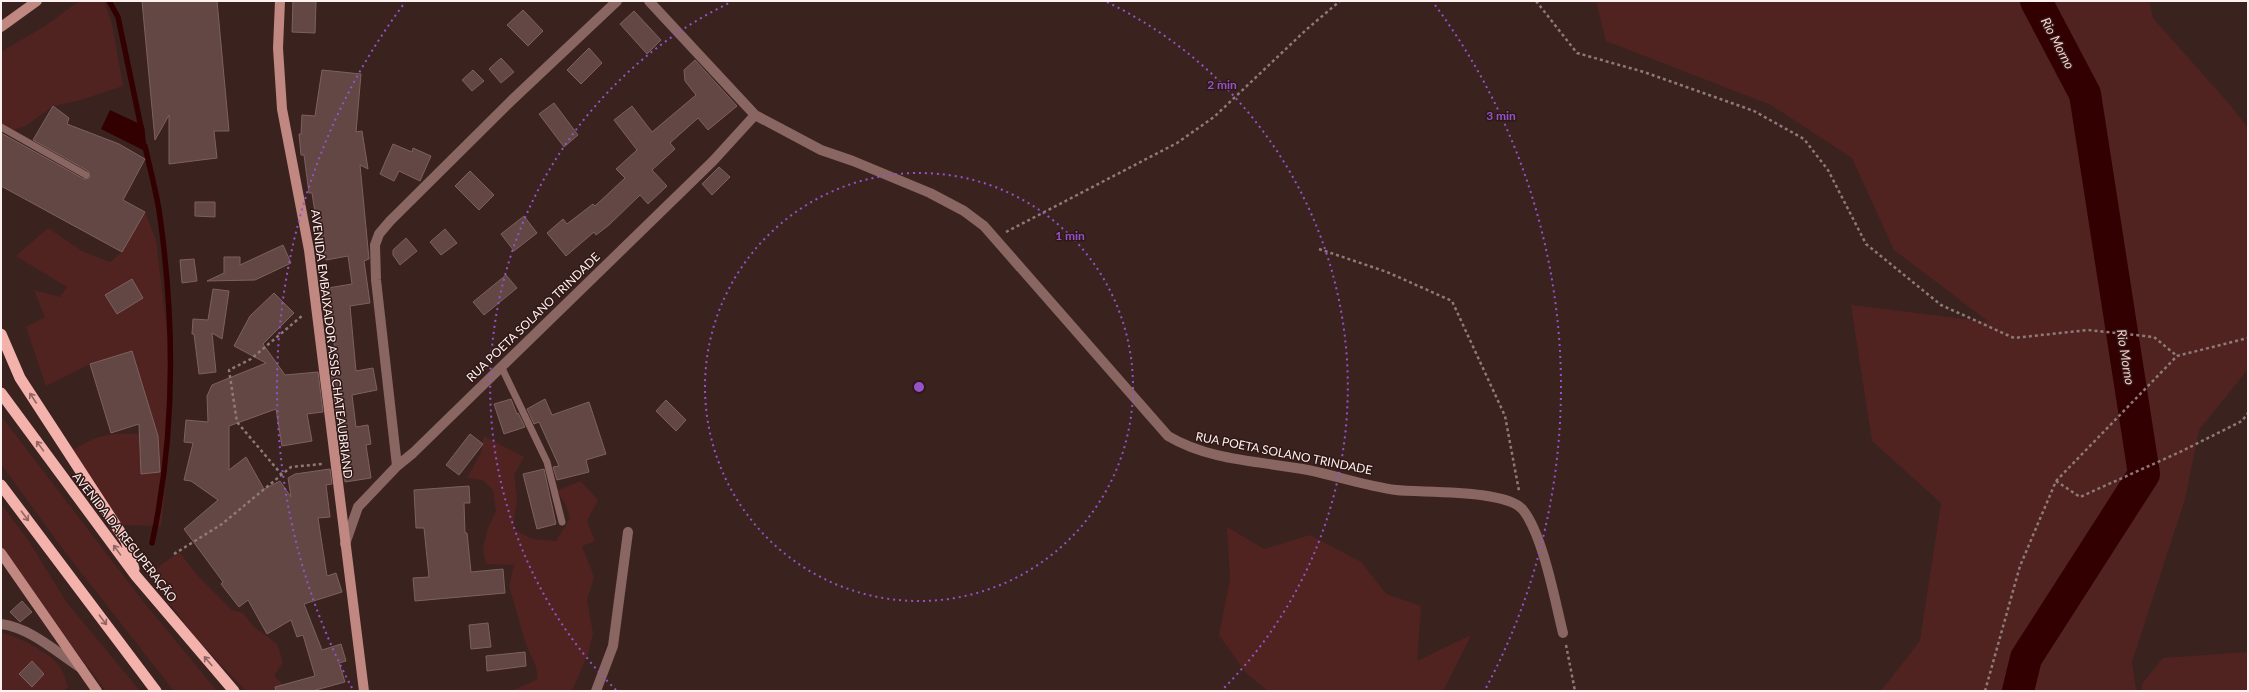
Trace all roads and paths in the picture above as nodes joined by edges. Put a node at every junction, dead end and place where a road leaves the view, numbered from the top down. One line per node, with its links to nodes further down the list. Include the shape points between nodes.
1 (37, 1): 7 (main road)
2 (280, 1): 13 (main road, AVENIDA EMBAIXADOR ASSIS CHATEAUBRIAND, via 278,48 282,109 310,250)
3 (617, 1): 21 (street, via 501,111 379,234 375,245 376,280)
4 (648, 1): 8 (street, RUA POETA SOLANO TRINDADE)
5 (1340, 1): 11 (path, via 1214,117 1177,143)
6 (1536, 1): 16 (path, via 1577,53 1644,72 1754,111 1804,139 1828,170 1866,244 1941,305 2014,338 2088,330 2154,336)
7 (1, 27)
8 (755, 115): 11 (street, RUA POETA SOLANO TRINDADE, via 821,150 930,193 964,211 984,226); 17 (street, RUA POETA SOLANO TRINDADE, via 713,161)
9 (1, 127): 10 (lane)
10 (86, 175)
11 (994, 238): 25 (street, RUA POETA SOLANO TRINDADE, via 1168,436 1186,446 1232,459 1307,470 1396,490 1488,496 1507,501)
12 (1319, 249): 25 (path, via 1387,272 1452,301 1505,416)
13 (315, 305): 20 (main road, AVENIDA EMBAIXADOR ASSIS CHATEAUBRIAND); 22 (path, via 251,359 229,370 237,422)
14 (1, 334): 31 (highway, one-way to 14, via 126,541 20,378)
15 (2248, 338): 16 (path)
16 (2177, 356): 23 (path)
17 (501, 366): 21 (street, RUA POETA SOLANO TRINDADE); 26 (lane, via 547,462)
18 (1, 393): 31 (highway, AVENIDA DA RECUPERAÇÃO, one-way to 18)
19 (2248, 413): 23 (path, via 2242,421 2080,497)
20 (334, 462): 22 (path, via 291,467); 28 (main road, AVENIDA EMBAIXADOR ASSIS CHATEAUBRIAND)
21 (397, 466): 28 (street, RUA POETA SOLANO TRINDADE, via 358,506)
22 (282, 475): 30 (path, via 222,524)
23 (2056, 480): 41 (path, via 2020,566)
24 (1, 485): 36 (highway, one-way to 36)
25 (1522, 509): 33 (street, via 1535,533)
26 (562, 522)
27 (628, 532): 39 (street, via 613,646)
28 (345, 546): 38 (main road, AVENIDA EMBAIXADOR ASSIS CHATEAUBRIAND)
29 (1, 553): 34 (main road)
30 (174, 554)
31 (136, 576): 37 (highway, AVENIDA DA RECUPERAÇÃO, one-way to 31)
32 (1, 624): 34 (street, via 15,626 29,633)
33 (1563, 633): 40 (path)
34 (84, 670): 35 (main road)
35 (97, 691)
36 (156, 691)
37 (234, 691)
38 (364, 691)
39 (596, 691)
40 (1575, 691)
41 (1985, 691)

